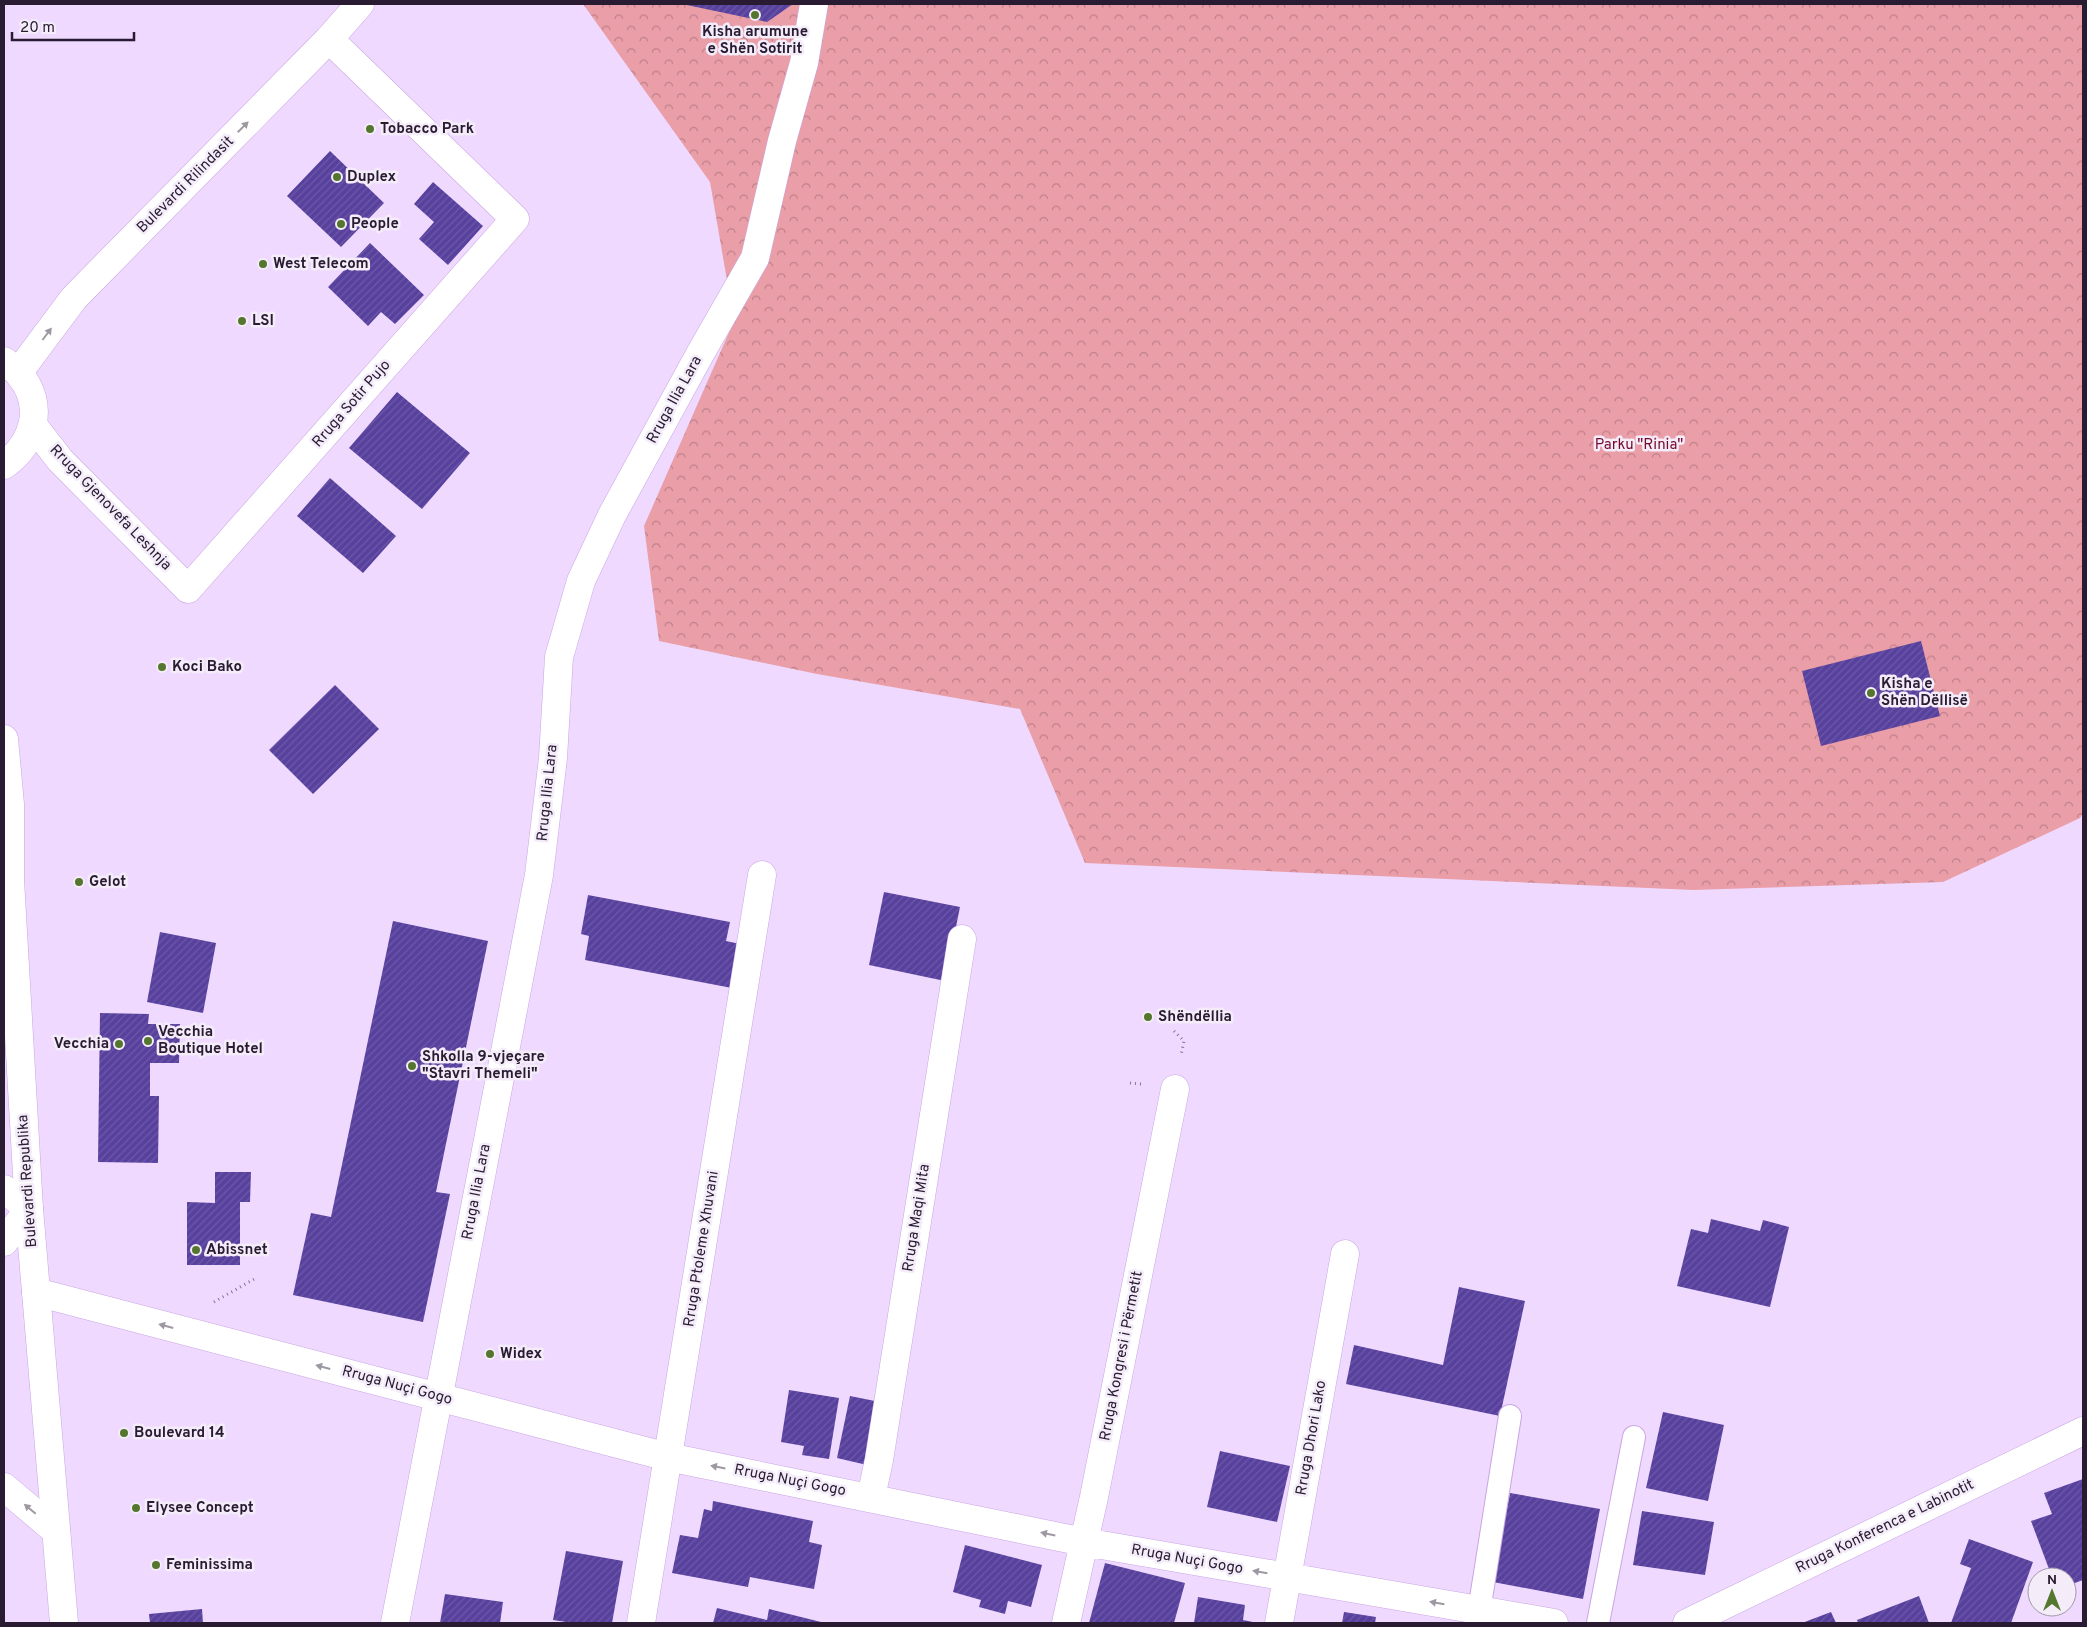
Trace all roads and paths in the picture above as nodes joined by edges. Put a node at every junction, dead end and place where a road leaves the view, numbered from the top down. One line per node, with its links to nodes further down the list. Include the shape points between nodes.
1 (360, 4): 3 (street, Bulevardi Rilindasit)
2 (814, 4): 17 (street, Rruga Ilia Lara, via 804,63 755,258 612,515 581,581 559,657 553,758 539,875)
3 (329, 39): 4 (street, Bulevardi Rilindasit, one-way to 3, via 74,298); 7 (street, Rruga Sotir Pujo, via 515,219)
4 (11, 367): 5 (street, via 29,388)
5 (33, 425): 6 (street, via 26,443); 7 (street, Rruga Gjenovefa Leshnja, via 60,460)
6 (4, 465)
7 (188, 589)
8 (4, 738): 13 (street, Bulevardi Republika, via 10,804 10,880)
9 (762, 876): 21 (street, Rruga Ptoleme Xhuvani)
10 (962, 939): 23 (street, Rruga Maqi Mita)
11 (1175, 1089): 25 (street, Rruga Kongresi i Përmetit)
12 (4, 1189): 13 (street)
13 (29, 1210): 14 (street); 16 (street, Bulevardi Republika)
14 (4, 1242)
15 (1345, 1254): 26 (street, Rruga Dhori Lako)
16 (36, 1292): 17 (street, Rruga Nuçi Gogo, one-way to 16); 24 (street, Bulevardi Republika)
17 (438, 1397): 21 (street, Rruga Nuçi Gogo); 29 (street, Rruga Ilia Lara)
18 (1510, 1416): 27 (lane)
19 (2083, 1431): 35 (street, Rruga Konferenca e Labinotit)
20 (1634, 1437): 34 (lane)
21 (668, 1457): 23 (street, Rruga Nuçi Gogo, one-way to 21); 30 (street, Rruga Ptoleme Xhuvani)
22 (4, 1487): 24 (street, one-way to 22)
23 (872, 1497): 25 (street, Rruga Nuçi Gogo, one-way to 23)
24 (56, 1531): 28 (street, Bulevardi Republika)
25 (1084, 1542): 26 (street, Rruga Nuçi Gogo, one-way to 25); 31 (street, Rruga Kongresi i Përmetit)
26 (1288, 1577): 27 (street, Rruga Nuçi Gogo, one-way to 26); 32 (street, Rruga Dhori Lako)
27 (1480, 1611): 33 (street, Rruga Nuçi Gogo)
28 (64, 1623)
29 (395, 1623)
30 (641, 1623)
31 (1066, 1623)
32 (1279, 1623)
33 (1554, 1623)
34 (1598, 1623)
35 (1687, 1623)

